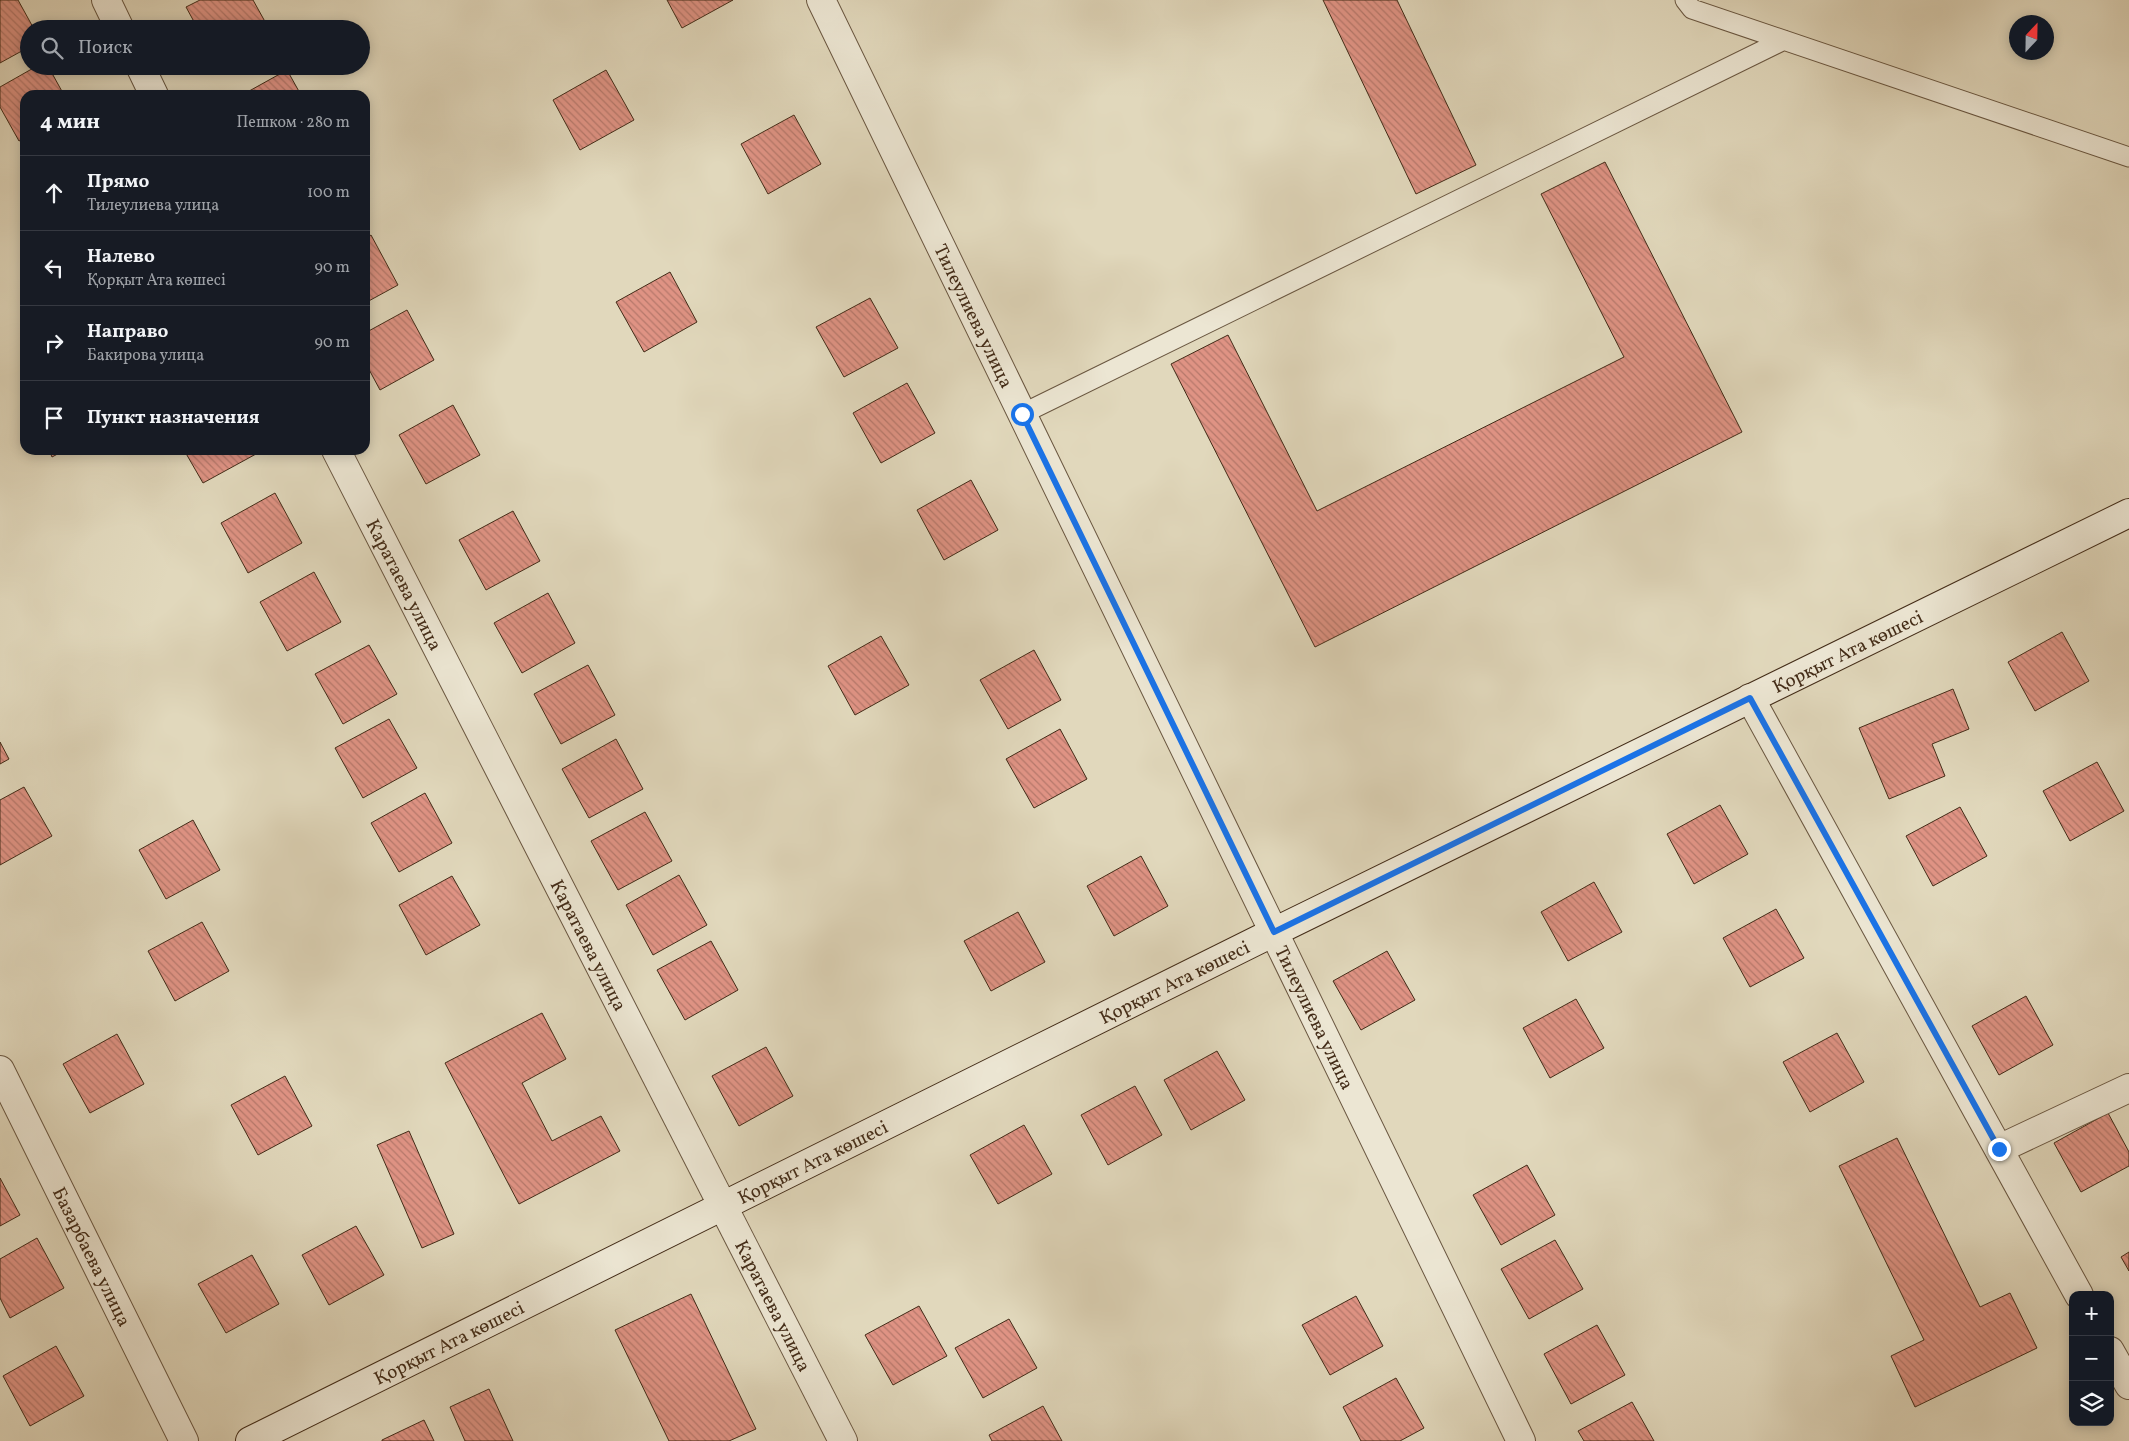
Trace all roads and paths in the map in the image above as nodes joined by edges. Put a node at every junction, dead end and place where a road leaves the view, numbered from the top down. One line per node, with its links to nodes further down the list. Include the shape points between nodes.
1 (106, 0): 4 (street)
2 (821, 0): 9 (street, Тилеулиева улица)
3 (1685, 0): 5 (lane, via 1692,9)
4 (116, 20)
5 (1784, 40): 8 (lane); 9 (lane)
6 (144, 75): 7 (street)
7 (152, 90)
8 (2129, 157)
9 (1022, 414): 13 (street, Тилеулиева улица)
10 (339, 455): 17 (street, Каратаева улица)
11 (2129, 513): 12 (street, Қорқыт Ата көшесі)
12 (1750, 698): 13 (street, Қорқыт Ата көшесі); 16 (street)
13 (1274, 932): 17 (street, Қорқыт Ата көшесі); 24 (street, Тилеулиева улица)
14 (0, 1070): 21 (street, Базарбаева улица)
15 (2129, 1088): 16 (street)
16 (1999, 1149): 18 (street)
17 (723, 1206): 22 (street, Қорқыт Ата көшесі); 23 (street, Каратаева улица)
18 (2077, 1291)
19 (2114, 1358): 20 (street)
20 (2129, 1384)
21 (184, 1441)
22 (250, 1441)
23 (843, 1441)
24 (1521, 1441)

